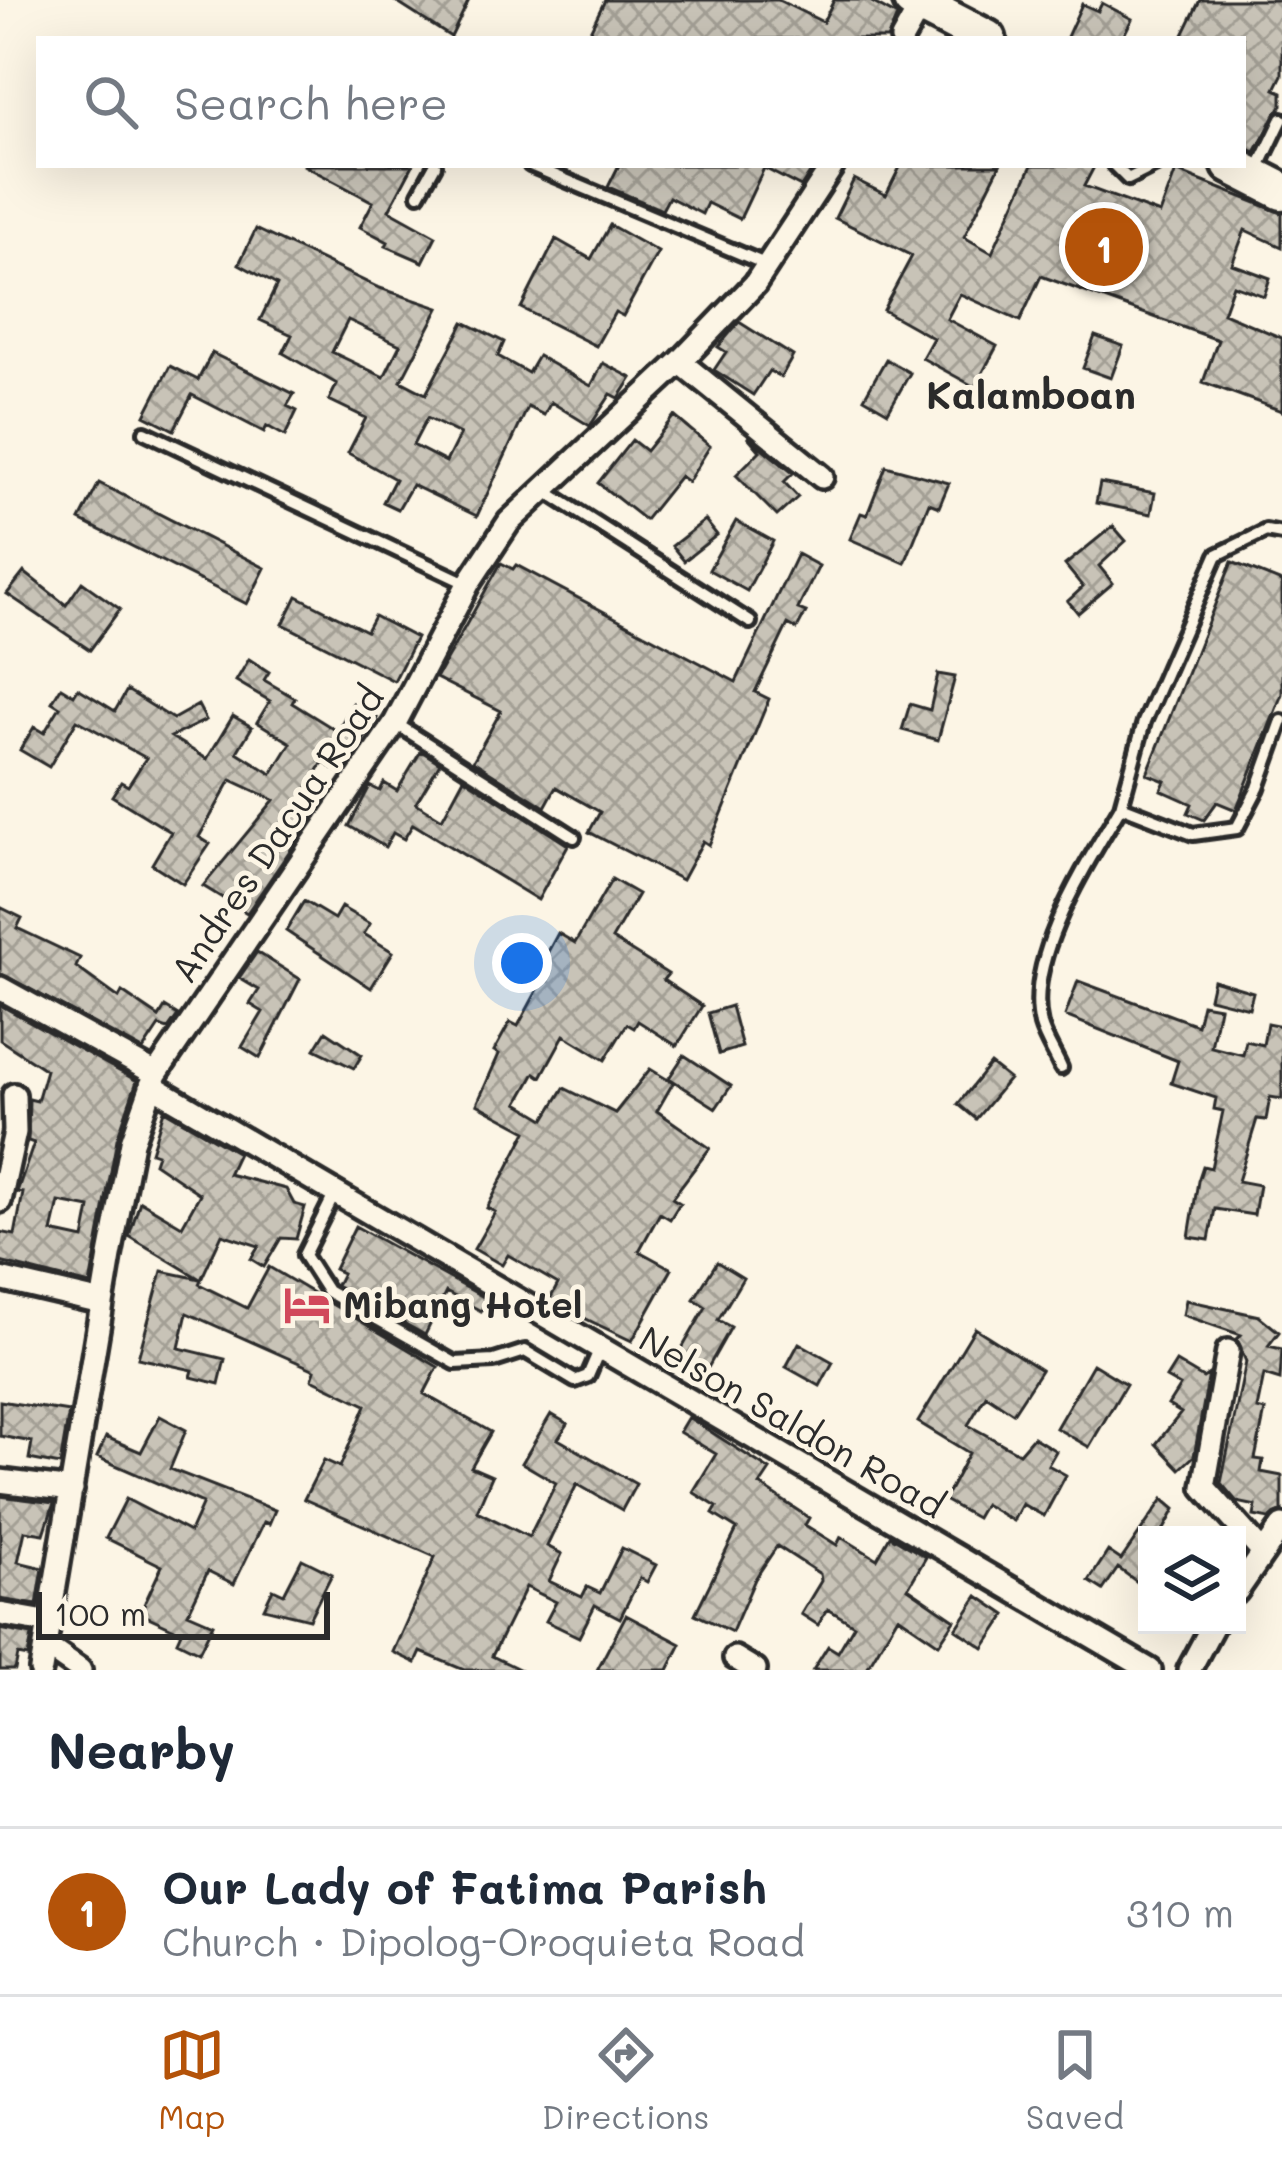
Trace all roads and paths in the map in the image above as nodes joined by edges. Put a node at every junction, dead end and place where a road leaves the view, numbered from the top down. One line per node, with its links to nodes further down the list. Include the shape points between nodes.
1 (916, 2): 2 (street); 3 (main road)
2 (903, 36)
3 (981, 36)
4 (1282, 119): 10 (lane)
5 (433, 168): 11 (lane)
6 (537, 168): 12 (lane)
7 (831, 168): 12 (street, Andres Dacua Road)
8 (1117, 168): 9 (lane, via 1128,179)
9 (1150, 168)
10 (1256, 178)
11 (419, 194)
12 (770, 266): 13 (street, Andres Dacua Road)
13 (680, 362): 15 (street); 16 (street, Andres Dacua Road)
14 (145, 432): 18 (lane)
15 (822, 477)
16 (541, 489): 18 (street, Andres Dacua Road); 19 (lane)
17 (1282, 534): 22 (lane, via 1266,531 1217,555 1144,722)
18 (468, 584): 21 (street, Andres Dacua Road)
19 (750, 622)
20 (1282, 721): 22 (lane, via 1237,829 1193,834)
21 (395, 723): 23 (lane); 26 (street, Andres Dacua Road)
22 (1121, 806): 25 (lane, via 1043,963 1040,1023)
23 (574, 837)
24 (0, 988): 26 (street, Nelson Saldon Road)
25 (1061, 1068)
26 (154, 1079): 28 (street, Nelson Saldon Road); 31 (street, Andres Dacua Road, via 132,1142)
27 (14, 1095): 29 (street)
28 (335, 1192): 32 (street, Nelson Saldon Road); 32 (lane, via 304,1255 327,1291 359,1310 455,1363 525,1351 575,1381 588,1376)
29 (0, 1201)
30 (0, 1279): 31 (street)
31 (102, 1303): 35 (street, Andres Dacua Road)
32 (600, 1348): 47 (street, Nelson Saldon Road)
33 (1228, 1351): 37 (street, via 1204,1486)
34 (0, 1481): 35 (street)
35 (71, 1490): 40 (street, Andres Dacua Road)
36 (1282, 1526): 37 (street)
37 (1263, 1553): 38 (street)
38 (1246, 1578)
39 (0, 1614): 40 (street)
40 (51, 1623): 42 (street, Andres Dacua Road)
41 (1208, 1634): 48 (street)
42 (47, 1647): 44 (street, Andres Dacua Road); 45 (street)
43 (735, 1658): 46 (street)
44 (41, 1670)
45 (80, 1670)
46 (755, 1670)
47 (1150, 1670)
48 (1189, 1670)

